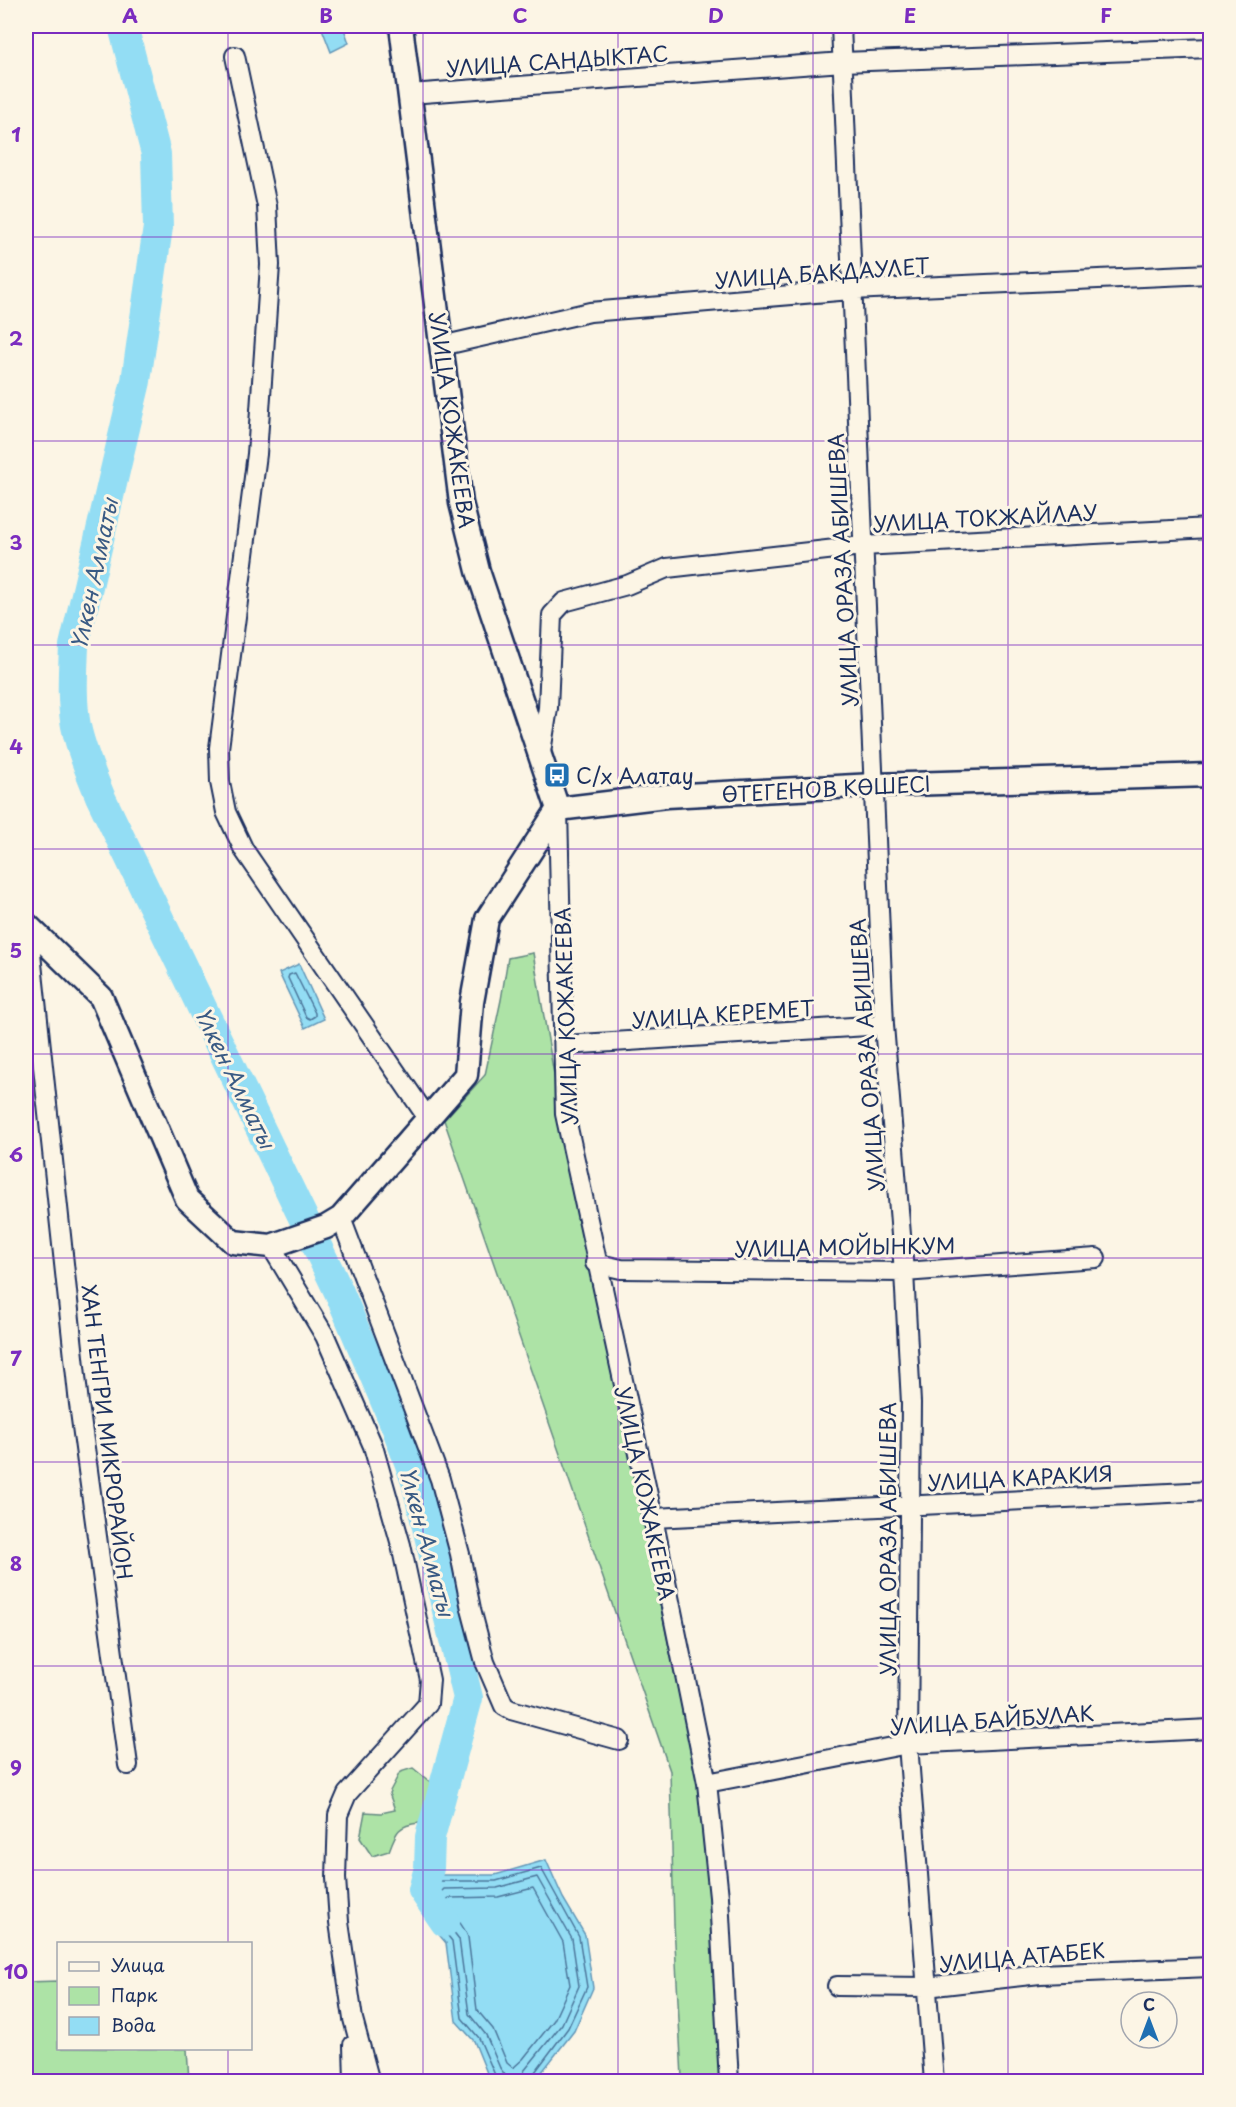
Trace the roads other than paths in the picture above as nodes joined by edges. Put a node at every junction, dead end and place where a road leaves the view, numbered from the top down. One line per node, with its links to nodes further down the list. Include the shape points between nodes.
1 (401, 26): 6 (street, УЛИЦА КОЖАКЕЕВА)
2 (841, 26): 5 (street, УЛИЦА ОРАЗА АБИШЕВА)
3 (1210, 48): 5 (street, УЛИЦА САНДЫКТАС)
4 (235, 56): 19 (street, via 267,206 270,265 257,454 219,748 220,782 226,812 244,849)
5 (843, 62): 6 (street, УЛИЦА САНДЫКТАС); 8 (street, УЛИЦА ОРАЗА АБИШЕВА)
6 (410, 94): 9 (street, УЛИЦА КОЖАКЕЕВА)
7 (1210, 274): 8 (street, УЛИЦА БАКДАУЛЕТ)
8 (851, 290): 9 (street, УЛИЦА БАКДАУЛЕТ, via 590,312); 11 (street, УЛИЦА ОРАЗА АБИШЕВА)
9 (441, 346): 12 (street, УЛИЦА КОЖАКЕЕВА, via 461,504 478,571)
10 (1210, 528): 11 (street, УЛИЦА ТОКЖАЙЛАУ)
11 (862, 546): 12 (street, УЛИЦА ТОКЖАЙЛАУ, via 667,568 627,585 564,602 552,615 548,708); 14 (street, УЛИЦА ОРАЗА АБИШЕВА)
12 (541, 752): 15 (street, УЛИЦА КОЖАКЕЕВА)
13 (1210, 774): 14 (street, ӨТЕГЕНОВ КӨШЕСІ)
14 (874, 785): 15 (street, ӨТЕГЕНОВ КӨШЕСІ, via 666,796); 17 (street, УЛИЦА ОРАЗА АБИШЕВА)
15 (558, 809): 18 (street, УЛИЦА КОЖАКЕЕВА); 19 (street, via 488,919 472,1002 466,1075)
16 (27, 925): 21 (street, via 101,997 187,1199 233,1242); 31 (street, ХАН ТЕНГРИ МИКРОРАЙОН, via 79,1404)
17 (885, 1025): 18 (street, УЛИЦА КЕРЕМЕТ); 24 (street, УЛИЦА ОРАЗА АБИШЕВА)
18 (565, 1045): 23 (street, УЛИЦА КОЖАКЕЕВА, via 565,1114)
19 (429, 1120): 20 (street)
20 (333, 1222): 21 (street); 29 (street, via 440,1479 485,1662 504,1706)
21 (281, 1243): 36 (street, via 373,1446 401,1545 430,1680 428,1704 347,1794 338,1815 339,1922)
22 (1096, 1258): 24 (street, УЛИЦА МОЙЫНКУМ)
23 (596, 1263): 24 (street, УЛИЦА МОЙЫНКУМ, via 621,1269); 27 (street, УЛИЦА КОЖАКЕЕВА)
24 (903, 1272): 26 (street, УЛИЦА ОРАЗА АБИШЕВА, via 911,1404)
25 (1210, 1491): 26 (street, УЛИЦА КАРАКИЯ)
26 (910, 1505): 27 (street, УЛИЦА КАРАКИЯ); 30 (street, УЛИЦА ОРАЗА АБИШЕВА)
27 (653, 1518): 32 (street, УЛИЦА КОЖАКЕЕВА)
28 (1210, 1729): 30 (street, УЛИЦА БАЙБУЛАК)
29 (619, 1740)
30 (908, 1744): 32 (street, УЛИЦА БАЙБУЛАК); 35 (street, УЛИЦА ОРАЗА АБИШЕВА)
31 (128, 1765)
32 (707, 1783): 39 (street, УЛИЦА КОЖАКЕЕВА, via 719,1897)
33 (1210, 1967): 35 (street, УЛИЦА АТАБЕК, via 1040,1974)
34 (837, 1986): 35 (street, УЛИЦА АТАБЕК)
35 (926, 1987): 40 (street, УЛИЦА ОРАЗА АБИШЕВА)
36 (353, 2019): 37 (street); 38 (street)
37 (354, 2082)
38 (370, 2082)
39 (729, 2082)
40 (934, 2082)

